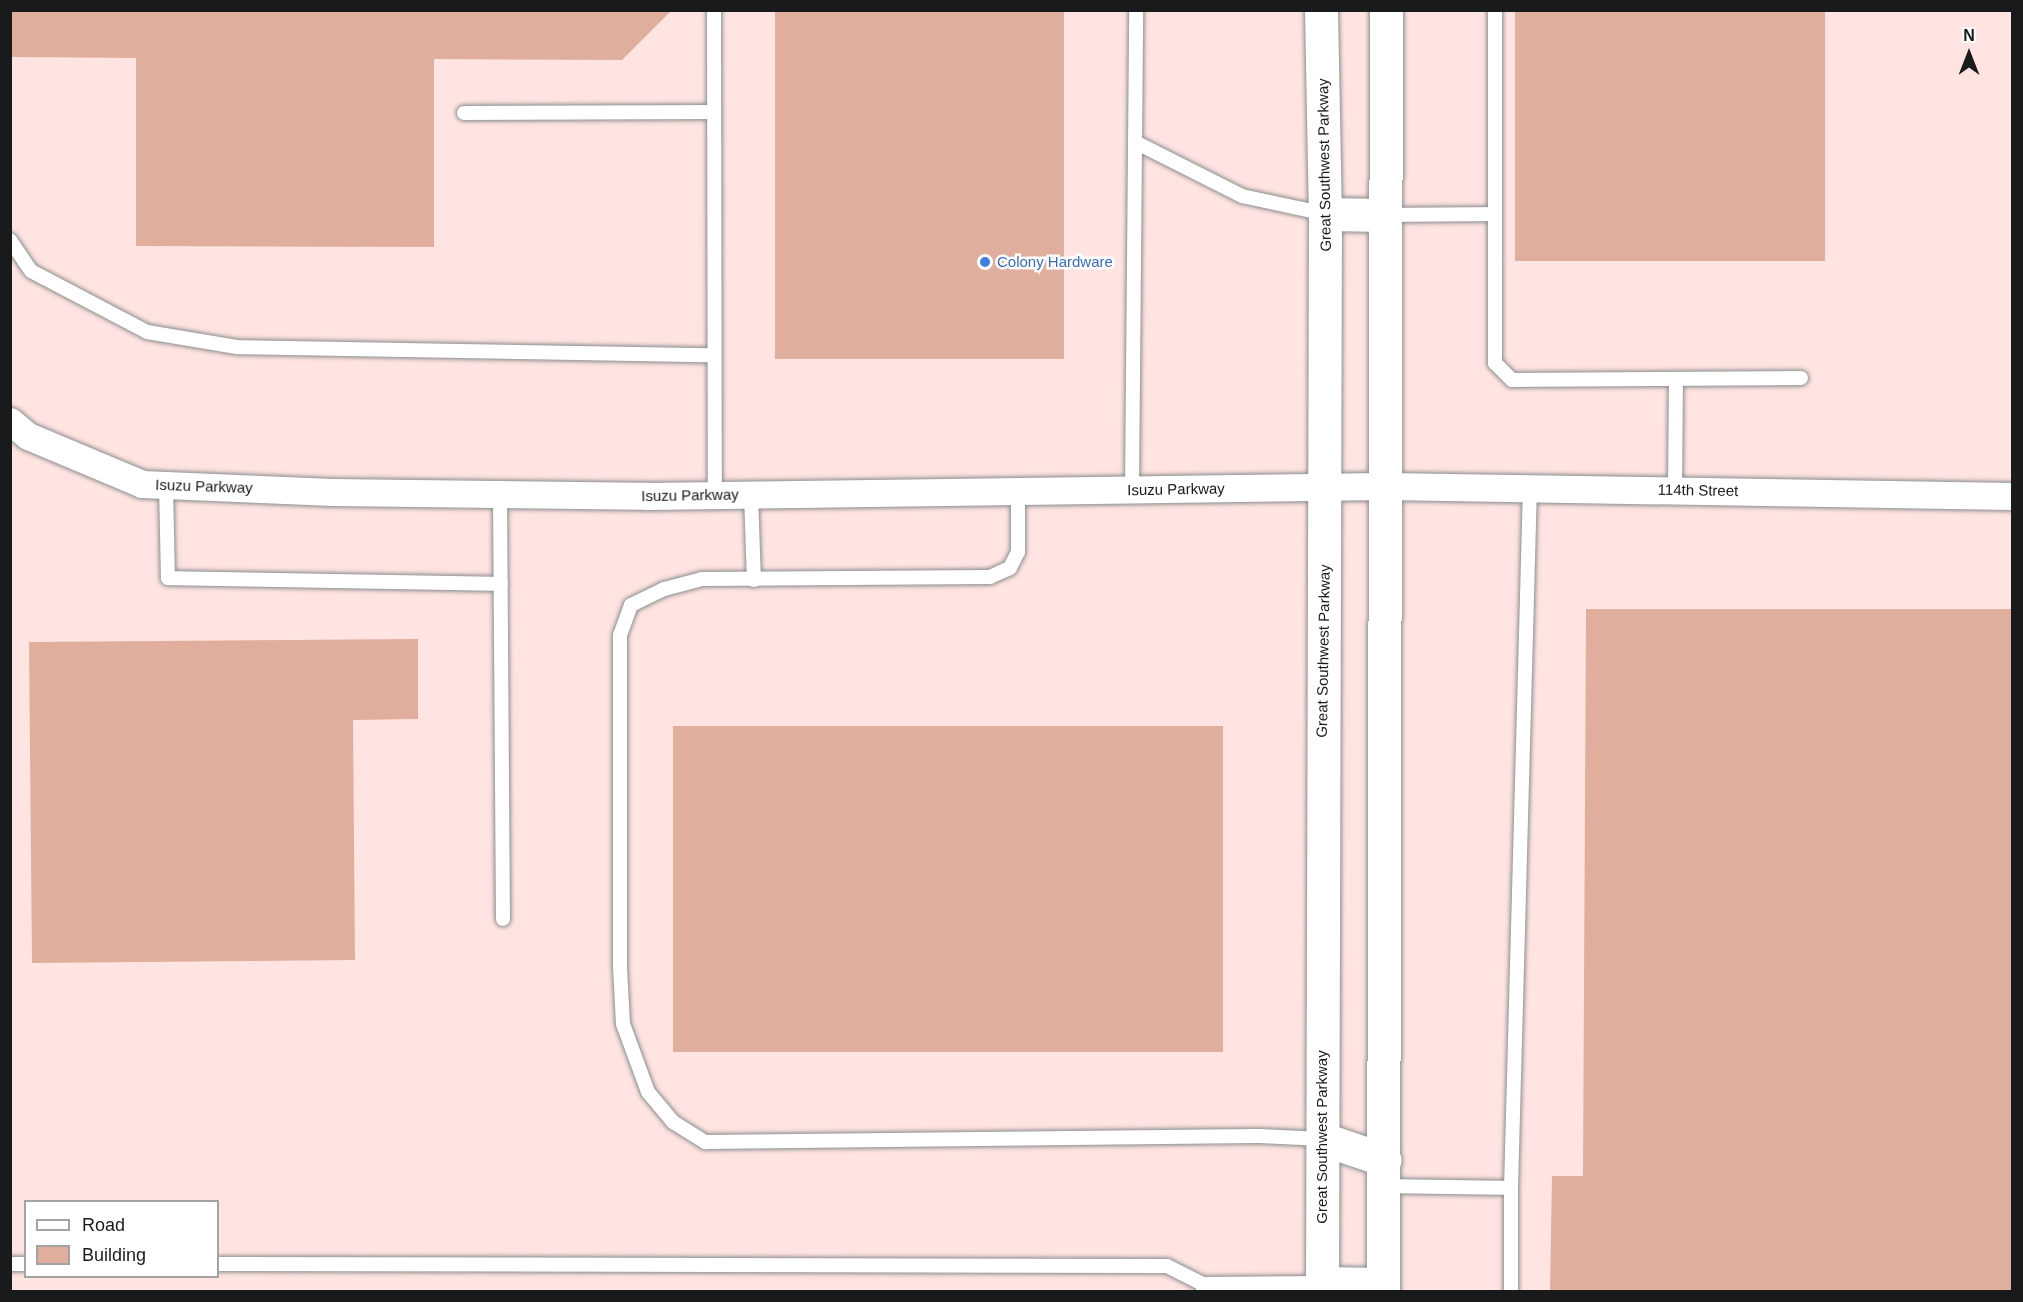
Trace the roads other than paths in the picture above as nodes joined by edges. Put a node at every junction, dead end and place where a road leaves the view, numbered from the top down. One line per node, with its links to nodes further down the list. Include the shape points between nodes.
1 (714, 10): 6 (lane)
2 (1136, 10): 8 (lane)
3 (1322, 10): 9 (street, Great Southwest Parkway)
4 (1386, 10): 11 (street)
5 (1495, 10): 10 (lane)
6 (714, 112): 7 (lane); 13 (lane)
7 (464, 113)
8 (1135, 142): 9 (lane, via 1242,196); 21 (lane)
9 (1325, 214): 11 (street); 19 (street, Great Southwest Parkway)
10 (1495, 214): 11 (lane); 15 (lane, via 1495,363 1512,380)
11 (1386, 215): 18 (street)
12 (10, 240): 13 (lane, via 31,271 147,332 249,347)
13 (714, 355): 25 (lane)
14 (1801, 378): 15 (lane)
15 (1676, 379): 22 (lane)
16 (10, 421): 17 (street, Isuzu Parkway, via 28,436 142,484)
17 (166, 485): 24 (street, Isuzu Parkway); 29 (lane, via 168,578)
18 (1384, 486): 19 (street, Isuzu Parkway); 20 (street, 114th Street); 32 (street)
19 (1325, 487): 21 (street, Isuzu Parkway); 31 (street, Great Southwest Parkway)
20 (1530, 488): 22 (street, 114th Street); 33 (lane)
21 (1132, 489): 23 (street, Isuzu Parkway)
22 (1675, 489): 27 (street, 114th Street)
23 (1018, 491): 26 (street, Isuzu Parkway); 28 (lane, via 1018,552 1010,568 990,577)
24 (500, 494): 25 (street, Isuzu Parkway); 29 (lane)
25 (715, 495): 26 (street, Isuzu Parkway)
26 (751, 495): 28 (lane)
27 (2013, 496)
28 (754, 580): 31 (lane, via 702,579 664,589 631,605 621,635 623,1024 648,1092 673,1122 705,1143 1259,1136)
29 (501, 584): 30 (lane)
30 (503, 919)
31 (1323, 1139): 32 (street); 35 (street, Great Southwest Parkway)
32 (1385, 1173): 33 (lane); 37 (street)
33 (1511, 1188): 38 (lane)
34 (219, 1264): 36 (lane, via 1167,1266)
35 (1322, 1287): 36 (lane); 37 (street)
36 (1203, 1288)
37 (1383, 1288)
38 (1510, 1292)

